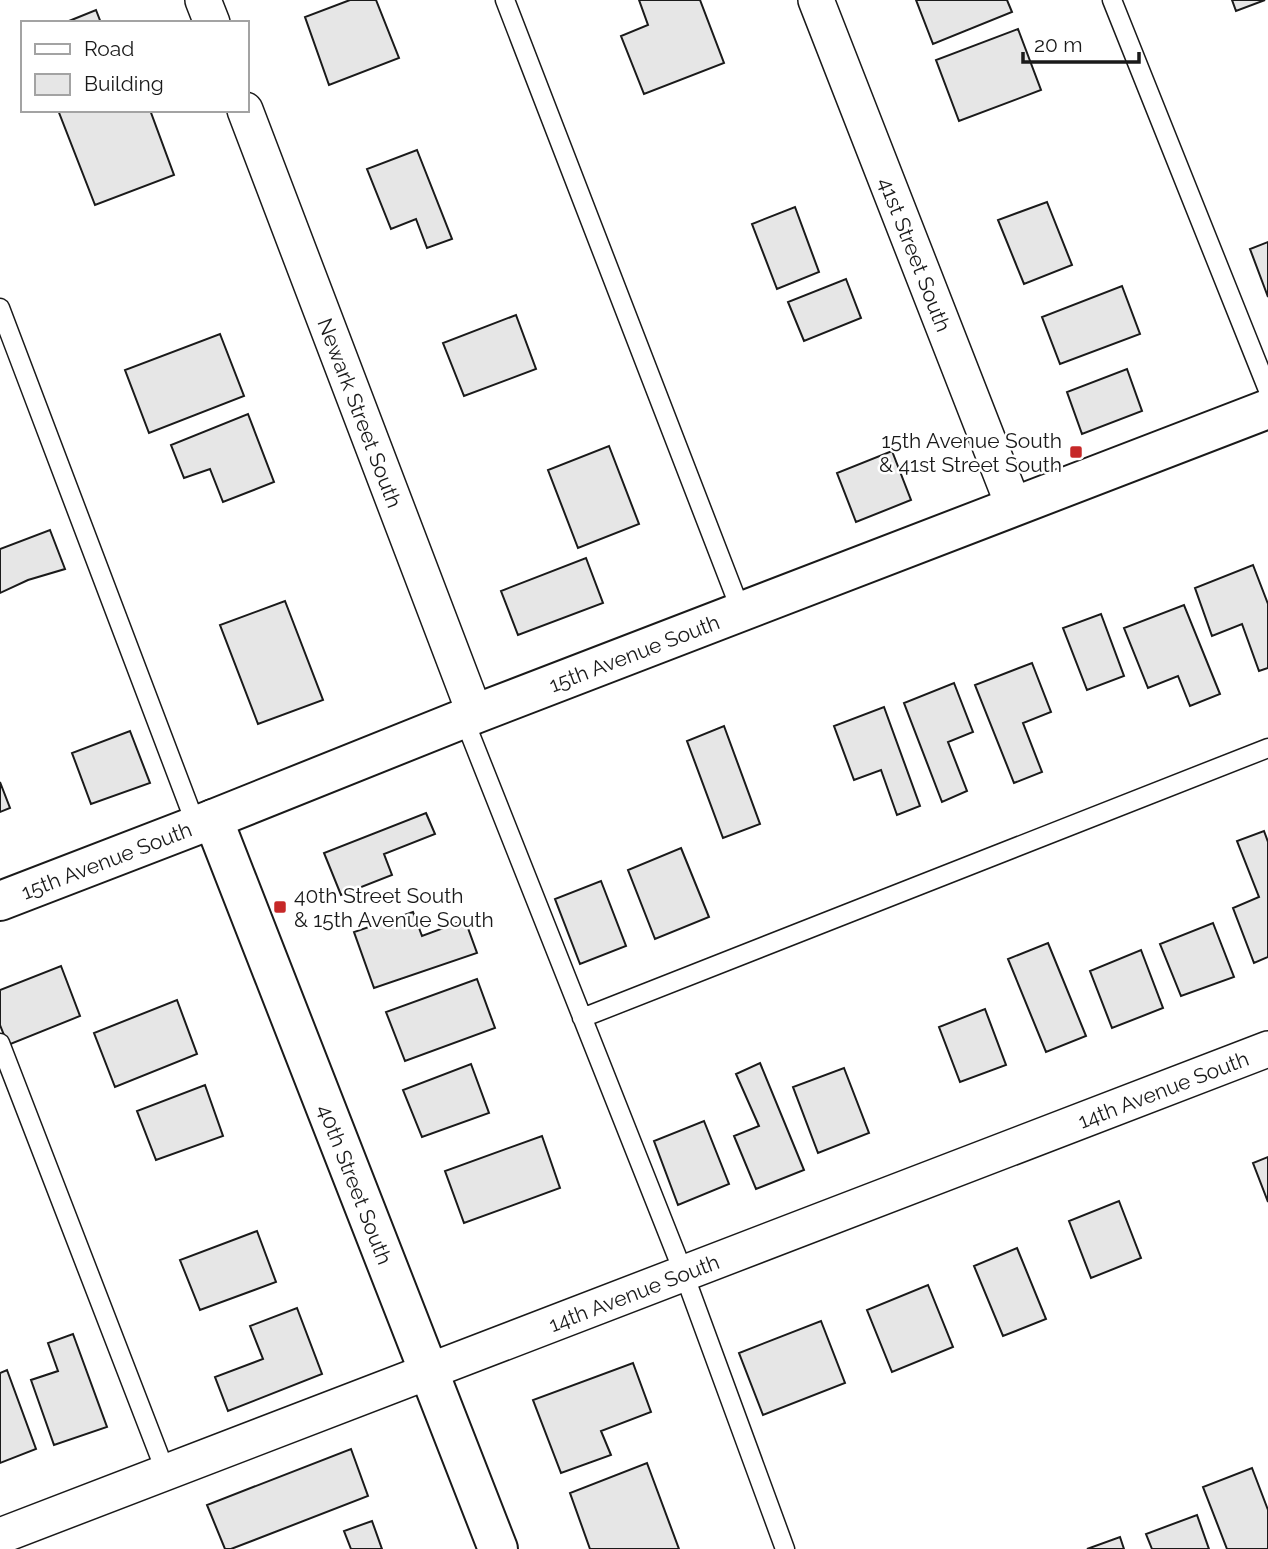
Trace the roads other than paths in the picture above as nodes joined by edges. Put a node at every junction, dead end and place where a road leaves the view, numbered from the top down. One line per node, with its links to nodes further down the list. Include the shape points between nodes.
1 (203, 0): 5 (street)
2 (505, 0): 11 (lane)
3 (816, 0): 10 (street, 41st Street South)
4 (1112, 0): 8 (lane)
5 (211, 21)
6 (246, 112): 12 (street, Newark Street South)
7 (0, 308): 14 (lane)
8 (1268, 390)
9 (1268, 409): 10 (street, 15th Avenue South)
10 (1014, 507): 11 (street, 15th Avenue South)
11 (741, 611): 12 (street, 15th Avenue South)
12 (469, 716): 14 (street, 15th Avenue South); 16 (lane)
13 (1268, 748): 16 (lane)
14 (205, 822): 15 (street, 15th Avenue South); 20 (street, 40th Street South)
15 (0, 901)
16 (582, 1018): 19 (lane)
17 (0, 1043): 21 (lane)
18 (1268, 1049): 19 (street, 14th Avenue South)
19 (684, 1274): 20 (street, 14th Avenue South); 24 (lane)
20 (430, 1372): 21 (street, 14th Avenue South); 23 (street, 40th Street South)
21 (166, 1473): 22 (street, 14th Avenue South)
22 (0, 1536)
23 (498, 1549)
24 (785, 1549)

